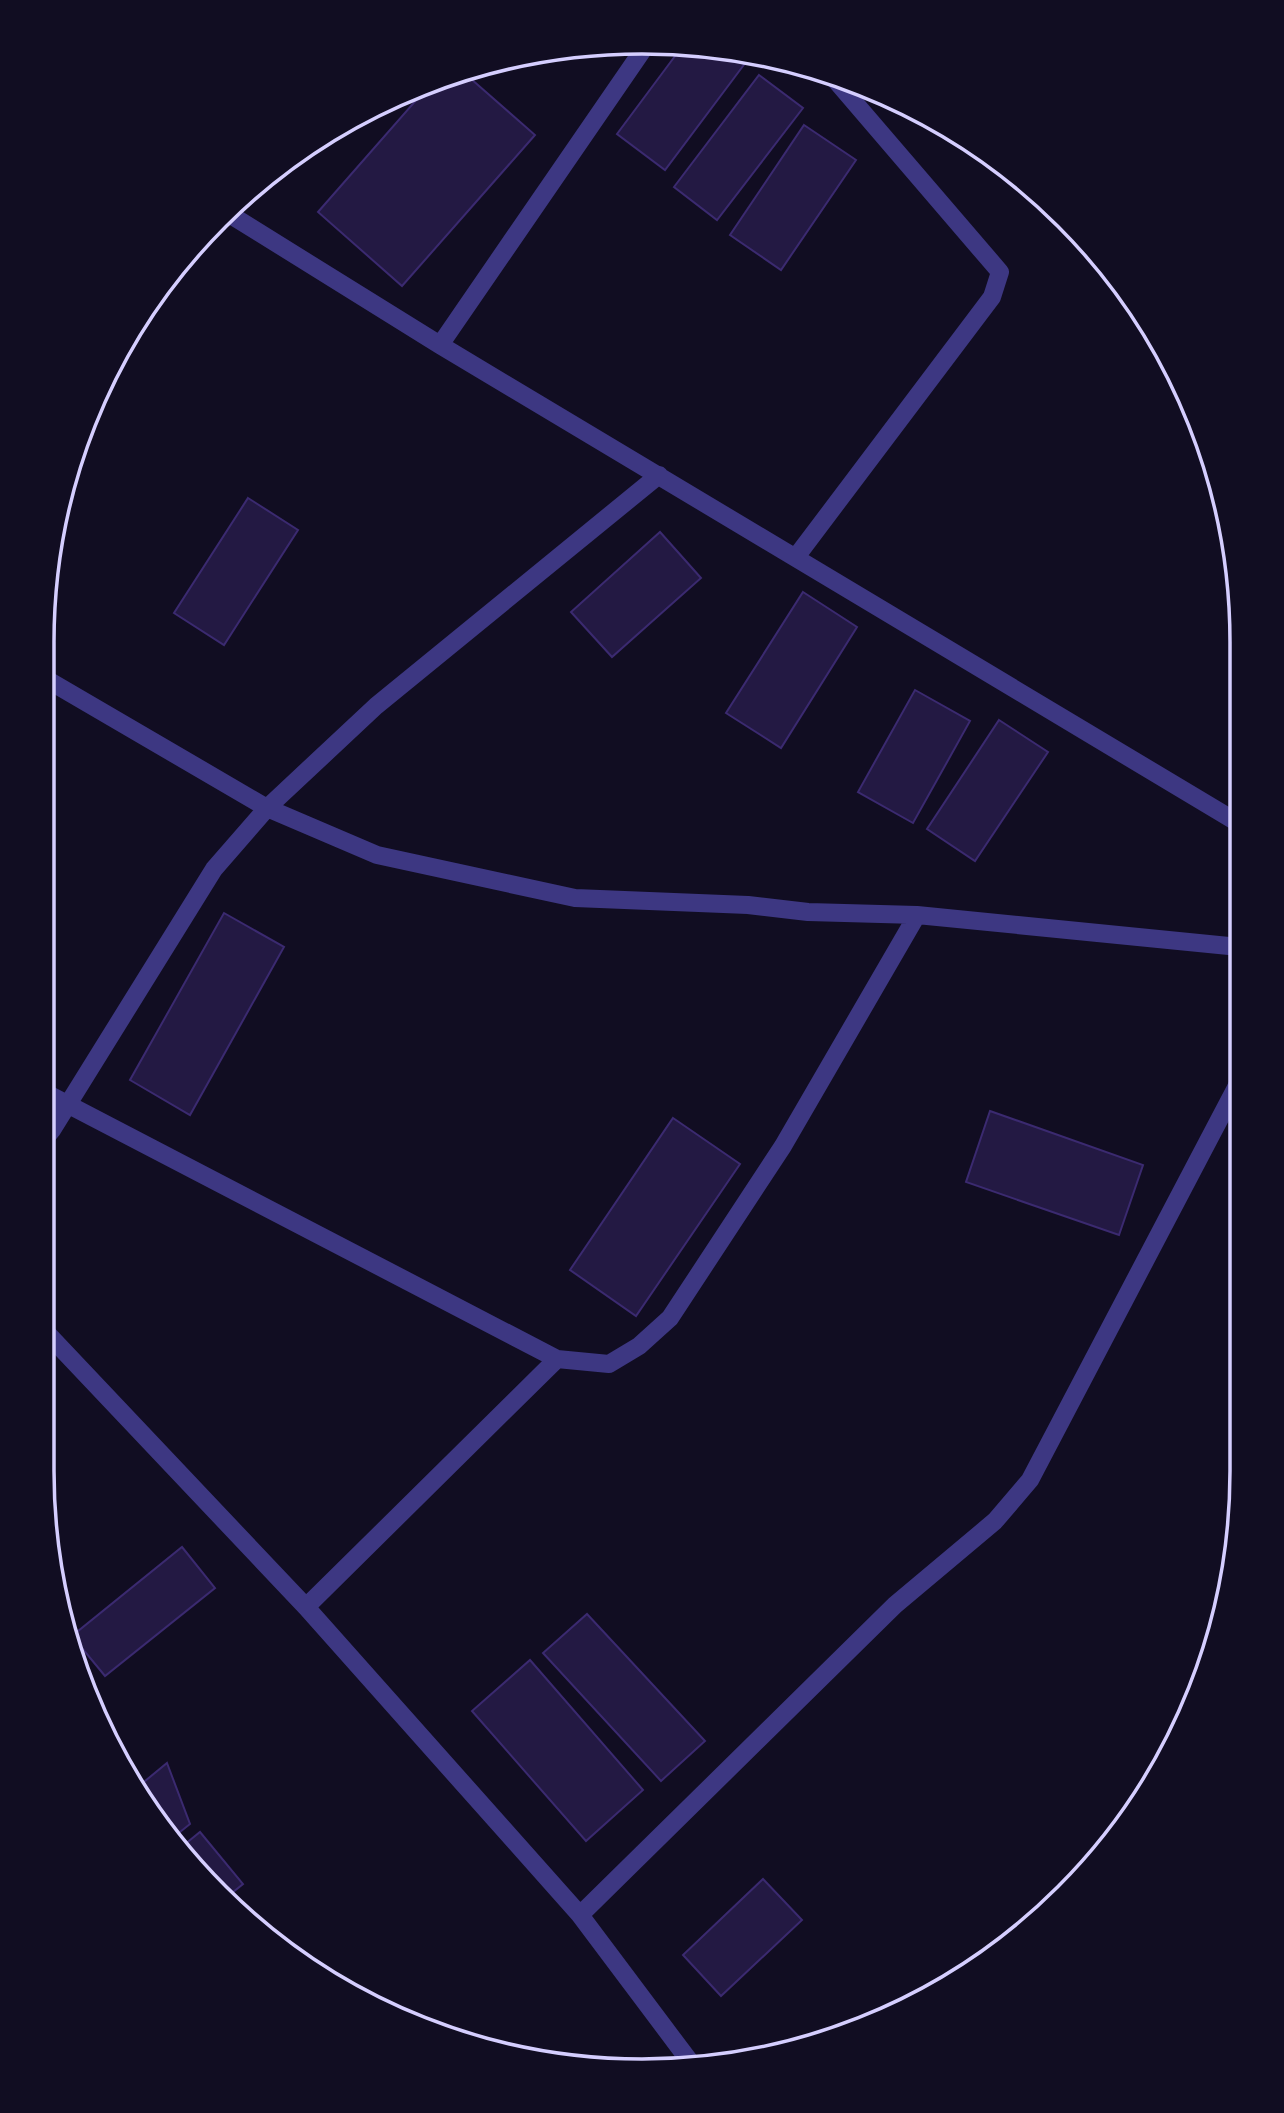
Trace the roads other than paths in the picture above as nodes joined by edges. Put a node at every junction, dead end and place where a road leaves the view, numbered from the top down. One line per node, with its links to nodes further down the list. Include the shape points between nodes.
1 (640, 54): 4 (street)
2 (844, 90): 6 (street, via 1000,272 992,297)
3 (235, 218): 4 (street)
4 (440, 345): 5 (street)
5 (659, 475): 6 (street); 8 (street, via 376,706)
6 (796, 557): 9 (street)
7 (54, 684): 8 (street)
8 (267, 808): 10 (street, via 377,855 575,898); 14 (street, via 214,869)
9 (1230, 818)
10 (917, 915): 11 (street); 17 (street, via 783,1146 670,1318 639,1346 609,1364)
11 (1230, 946)
12 (54, 1097): 14 (street)
13 (1230, 1099): 19 (street, via 1030,1480 995,1521 895,1605)
14 (68, 1105): 15 (street); 17 (street)
15 (54, 1125)
16 (54, 1341): 18 (street)
17 (557, 1359): 18 (street)
18 (306, 1606): 19 (street)
19 (580, 1915): 20 (street)
20 (686, 2057)

